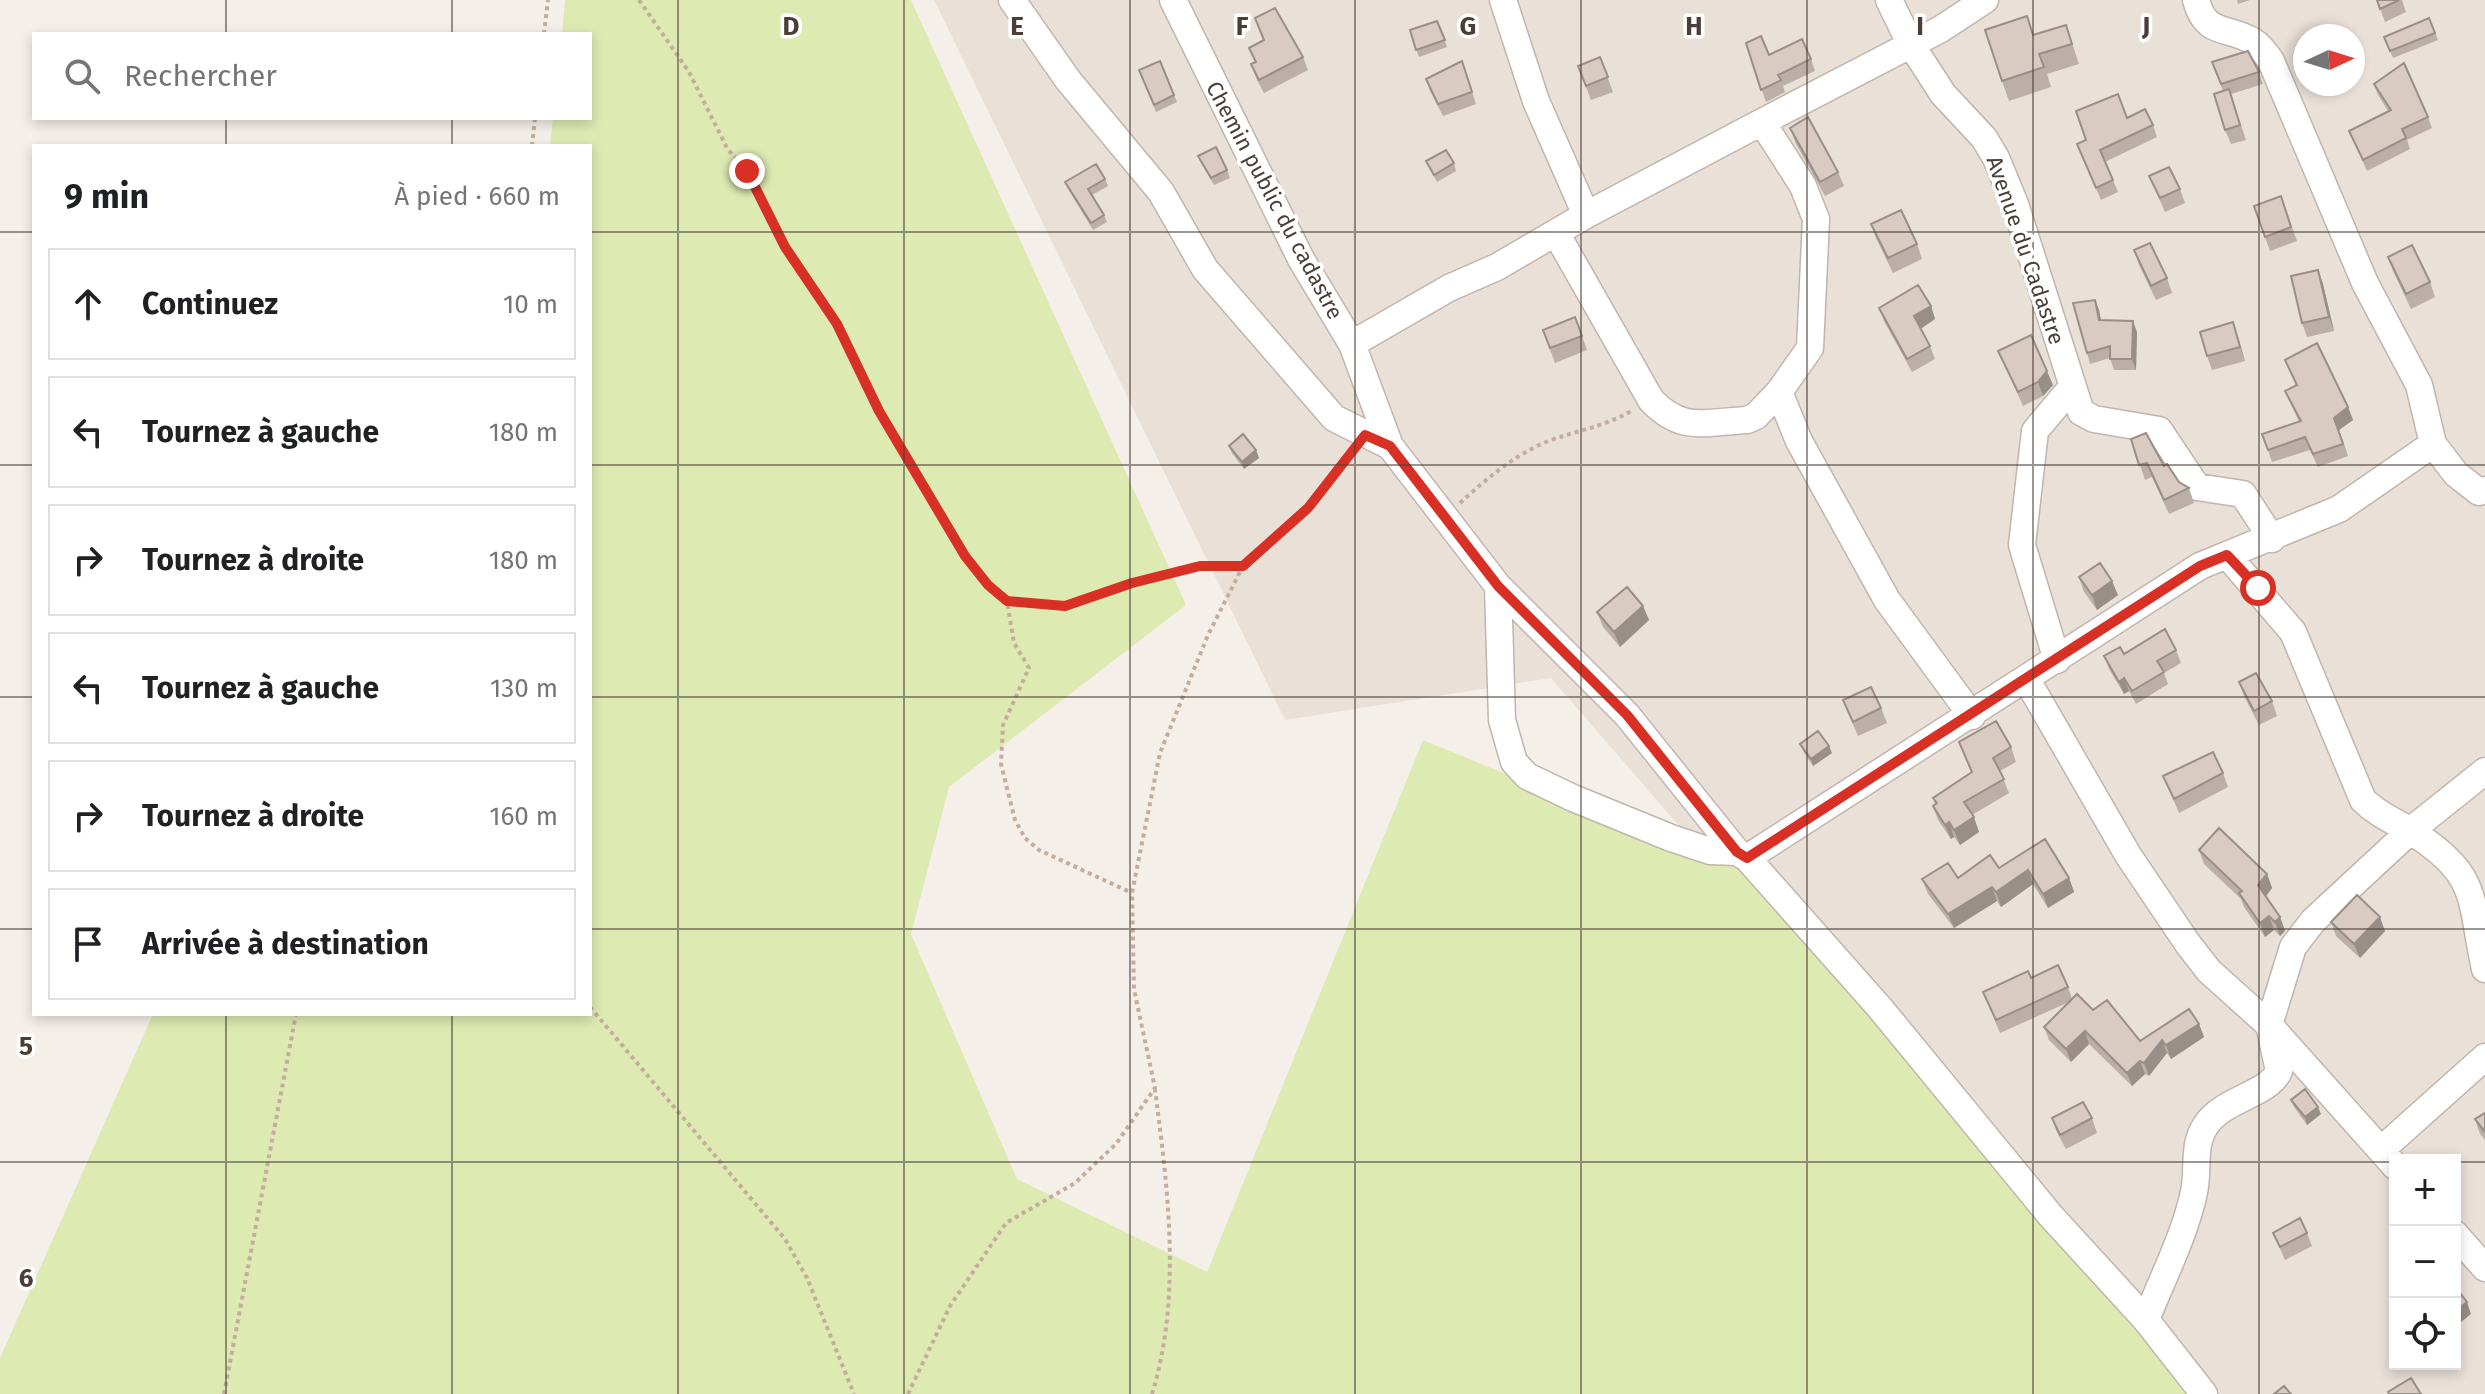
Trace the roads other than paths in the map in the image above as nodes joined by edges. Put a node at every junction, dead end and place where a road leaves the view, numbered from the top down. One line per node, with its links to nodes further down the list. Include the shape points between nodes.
1 (1012, 0): 15 (street, via 1068,80 1161,192 1205,269 1334,418)
2 (1173, 0): 11 (street, Chemin public du cadastre, via 1301,259)
3 (1503, 0): 9 (street, via 1536,101)
4 (1889, 0): 7 (street, Avenue du Cadastre)
5 (1985, 0): 7 (street)
6 (2196, 0): 14 (street, via 2210,26 2257,44 2271,61 2365,283 2419,385)
7 (1910, 43): 8 (street); 12 (street, Avenue du Cadastre, via 1943,94 1996,158)
8 (1762, 122): 9 (street); 13 (street, via 1803,186 1816,219 1810,348)
9 (1586, 215): 10 (street)
10 (1556, 233): 11 (street); 13 (street, via 1651,400 1679,423 1747,420)
11 (1352, 344): 15 (street, Chemin public du cadastre)
12 (2072, 387): 17 (street, Avenue du Cadastre, via 2088,417 2159,430 2197,487 2243,494); 20 (street, via 2035,431 2022,545)
13 (1779, 392): 22 (street, via 1799,441 1887,600)
14 (2433, 444): 16 (street); 17 (street, via 2339,509)
15 (1390, 446): 19 (street)
16 (2483, 497)
17 (2272, 539): 18 (street)
18 (2227, 555): 20 (street, via 2200,566); 24 (street, via 2293,632 2363,800)
19 (1498, 586): 25 (street, via 1627,715); 25 (street, via 1502,720 1514,762 1527,776 1562,793 1671,838)
20 (2057, 660): 21 (street)
21 (2027, 680): 22 (street); 27 (street, via 2128,855 2188,944 2209,971)
22 (1972, 716): 25 (street)
23 (2485, 771): 24 (street)
24 (2410, 831): 26 (street, via 2466,881 2476,907); 27 (street, via 2313,921 2293,947)
25 (1742, 855): 32 (street)
26 (2485, 969)
27 (2269, 1025): 29 (street); 32 (street, via 2279,1071 2271,1082 2232,1101 2205,1125 2198,1141 2194,1192)
28 (2485, 1057): 29 (street)
29 (2388, 1158)
30 (2461, 1241): 31 (street)
31 (2485, 1268)
32 (2146, 1320): 33 (street)
33 (2204, 1394)

